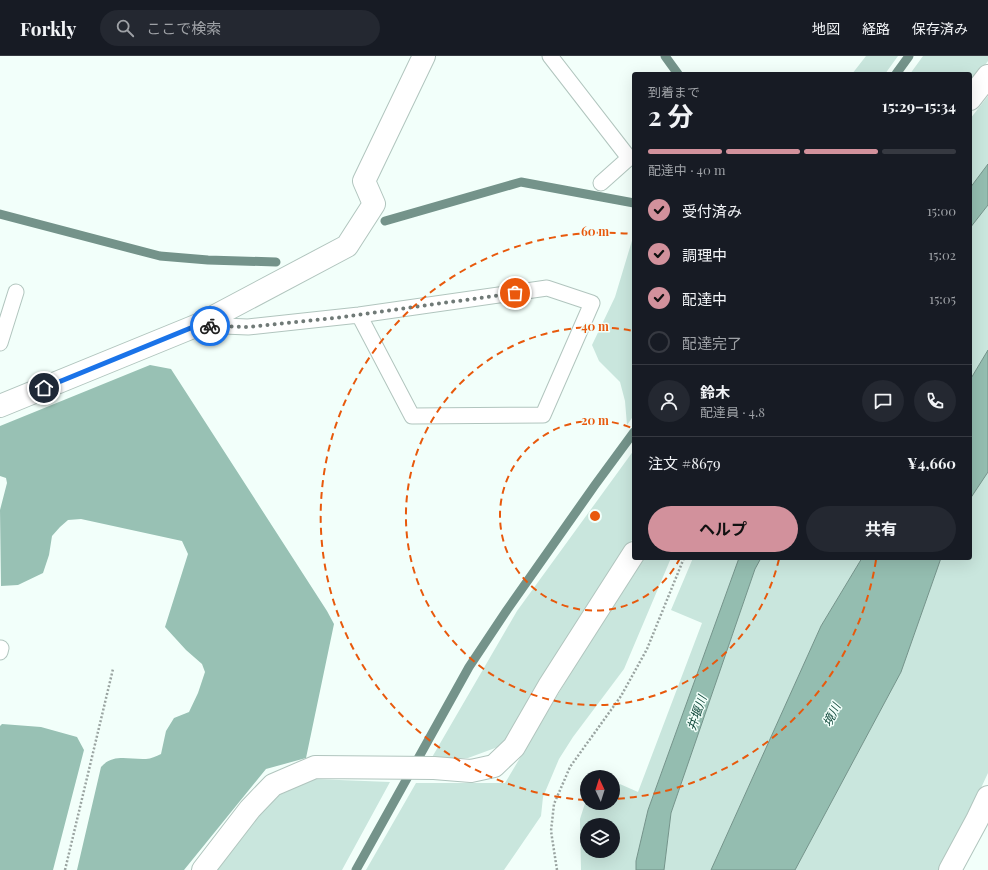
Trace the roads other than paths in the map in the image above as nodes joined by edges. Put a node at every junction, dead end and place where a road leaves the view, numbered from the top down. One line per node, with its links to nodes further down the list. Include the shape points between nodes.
1 (424, 56): 8 (street, via 364,181 374,204 346,246)
2 (550, 56): 5 (lane, via 629,158)
3 (988, 76): 4 (street)
4 (972, 96)
5 (601, 183)
6 (16, 292): 9 (lane)
7 (359, 315): 7 (lane, via 547,288 592,303 543,415 412,416); 8 (lane, via 248,327)
8 (198, 325): 10 (street)
9 (0, 343)
10 (1, 404)
11 (632, 556): 13 (street, via 549,686 514,747 494,766 471,771 434,768 315,767 273,786 250,809)
12 (988, 797): 14 (street)
13 (203, 870)
14 (950, 870)

